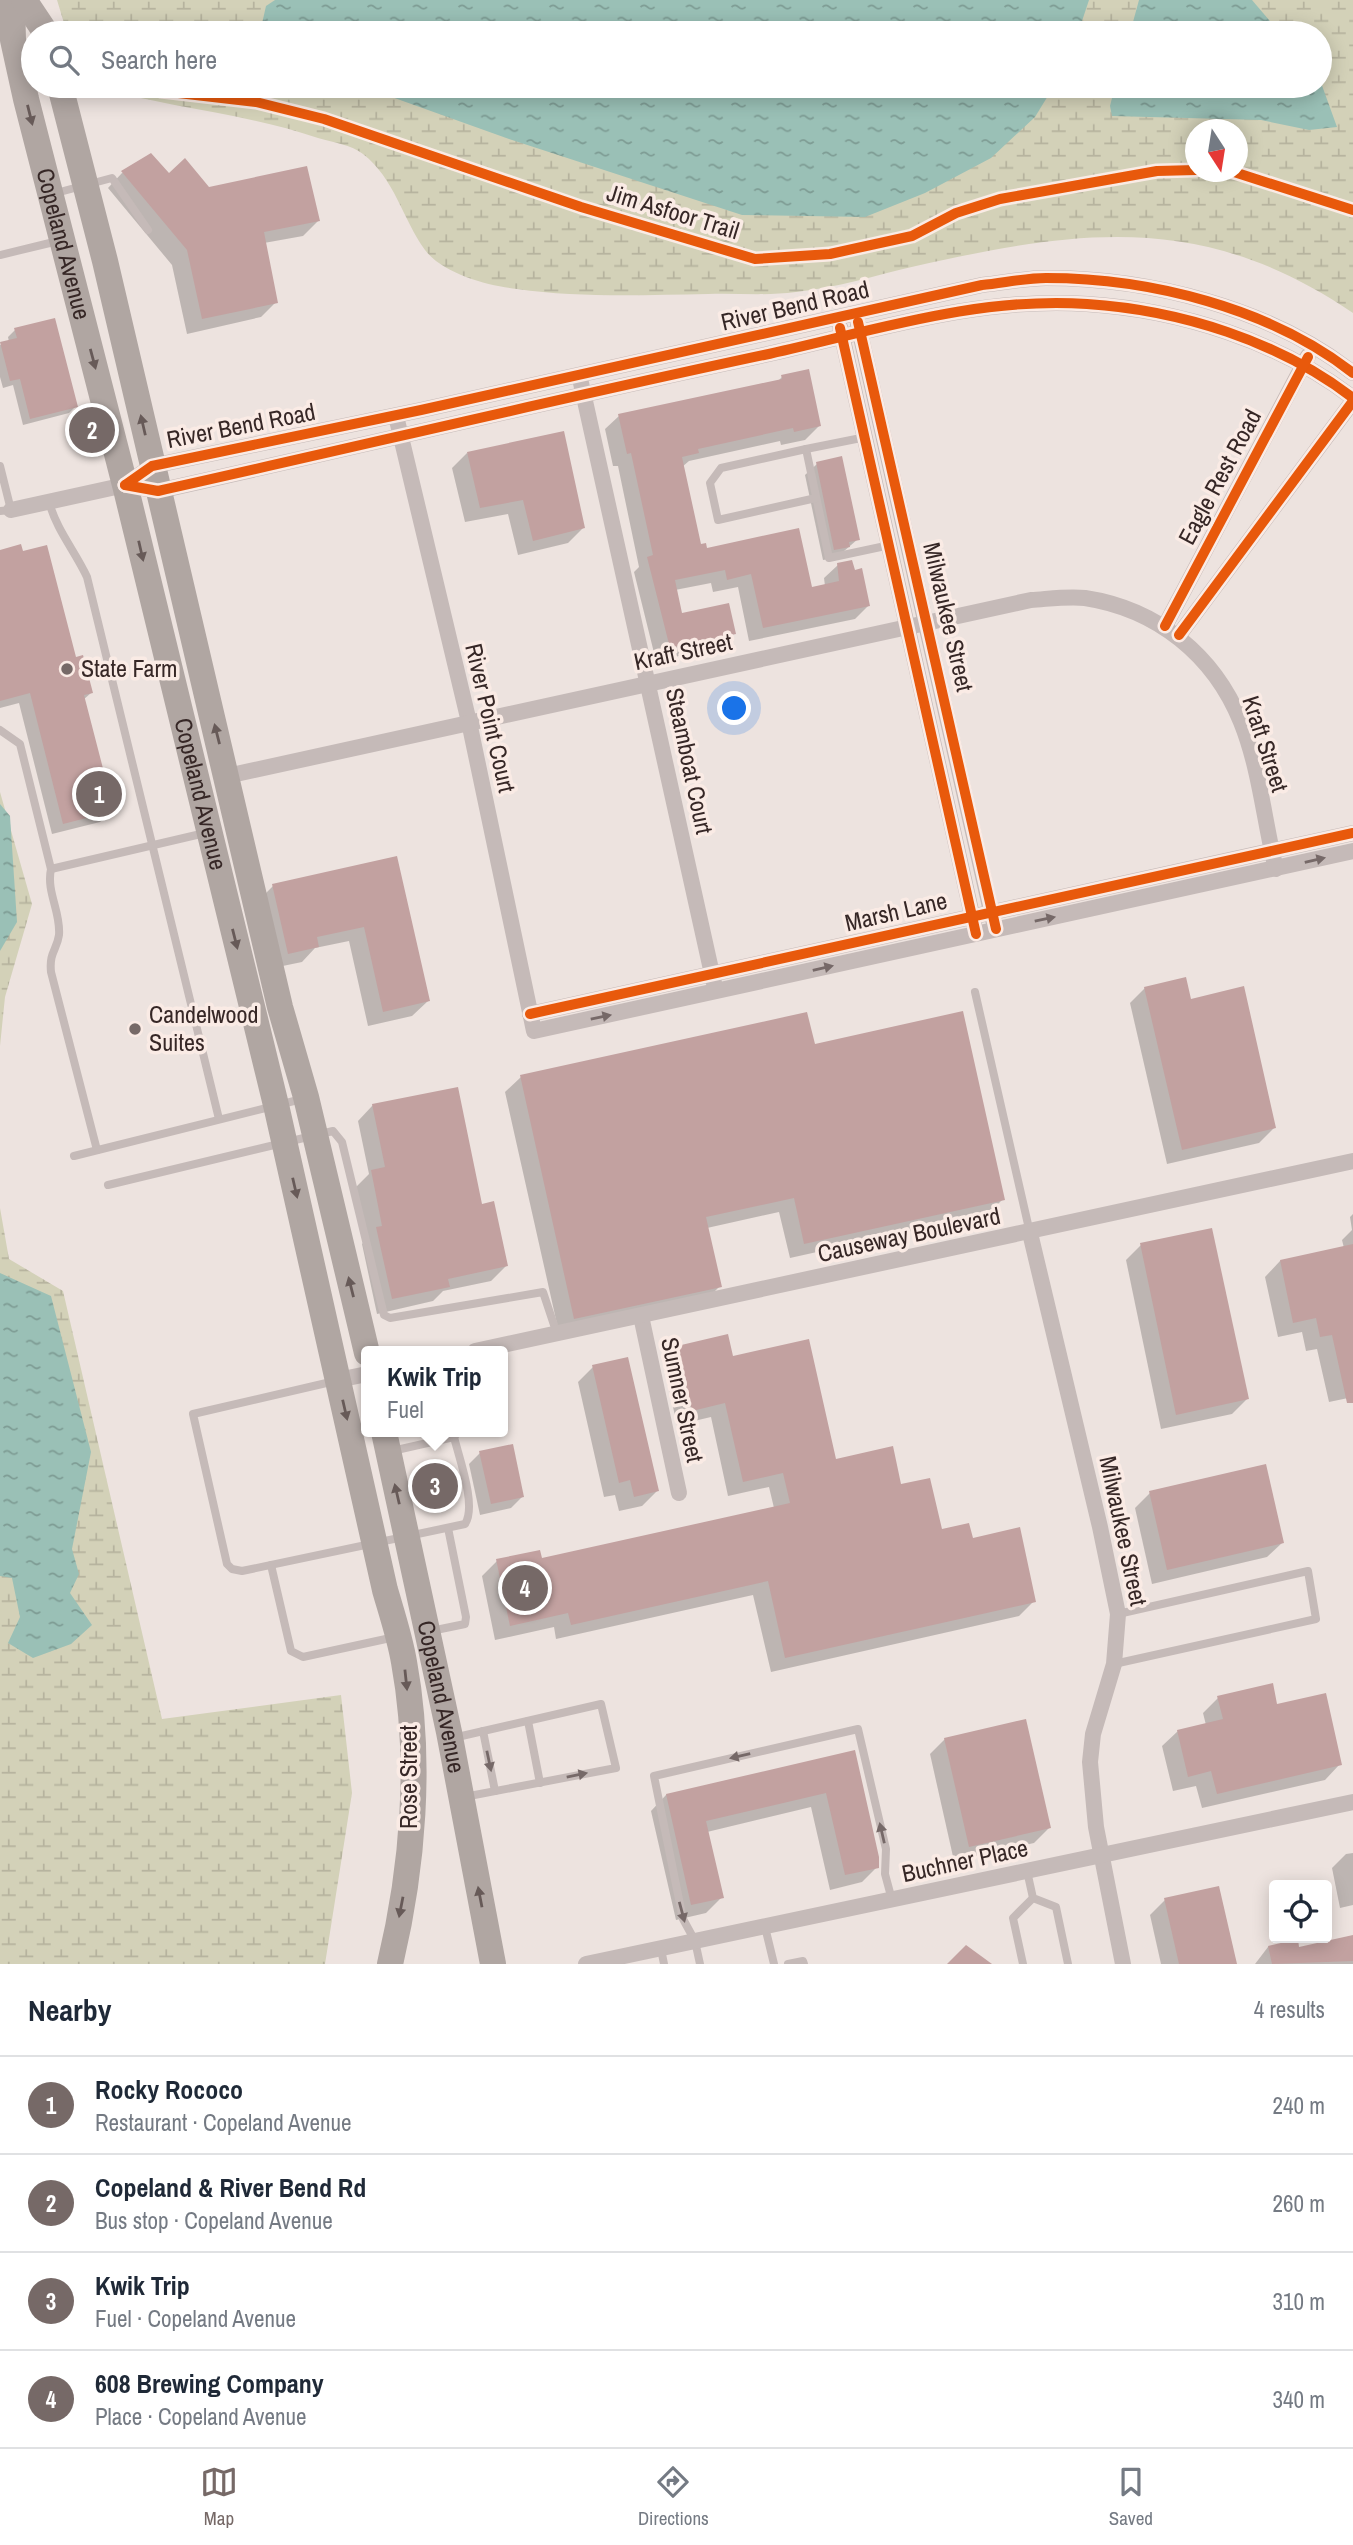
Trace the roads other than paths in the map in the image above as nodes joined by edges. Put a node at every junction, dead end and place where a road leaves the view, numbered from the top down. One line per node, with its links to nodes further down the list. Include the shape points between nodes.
1 (12, 0): 4 (highway, Copeland Avenue, one-way to 4)
2 (24, 0): 3 (highway)
3 (38, 21)
4 (21, 76)
5 (26, 98): 8 (highway, Copeland Avenue, one-way to 8)
6 (63, 98): 7 (highway, Copeland Avenue)
7 (84, 186): 8 (lane); 9 (lane, via 112,178); 27 (highway, Copeland Avenue, one-way to 7)
8 (49, 195): 10 (highway, Copeland Avenue)
9 (148, 230)
10 (61, 240): 11 (lane); 28 (highway, Copeland Avenue, one-way to 28)
11 (0, 255)
12 (856, 314): 13 (street, River Bend Road); 14 (street, Milwaukee Street); 16 (street, River Bend Road, via 982,285 1043,278 1099,280 1213,304 1283,331)
13 (838, 318): 15 (street, Milwaukee Street); 19 (street, River Bend Road)
14 (860, 334): 15 (street, River Bend Road); 17 (street, River Bend Road, via 990,307 1086,304 1167,316 1215,329); 34 (street, Milwaukee Street)
15 (843, 338): 20 (street, River Bend Road); 24 (street, Milwaukee Street)
16 (1312, 348): 17 (street, Eagle Rest Road); 18 (street, River Bend Road)
17 (1303, 365): 21 (street, River Bend Road); 36 (street, Eagle Rest Road)
18 (1353, 373)
19 (579, 376): 20 (street, Steamboat Court); 22 (street, River Bend Road)
20 (583, 393): 23 (street, River Bend Road); 37 (street, Steamboat Court)
21 (1353, 399): 36 (street, Eagle Rest Road)
22 (396, 416): 23 (street, River Point Court); 27 (street, River Bend Road)
23 (401, 436): 29 (street, River Bend Road); 38 (street, River Point Court)
24 (866, 437): 25 (lane); 33 (street, Milwaukee Street)
25 (806, 449): 30 (lane); 30 (lane, via 721,468 710,483 718,520)
26 (0, 466): 32 (lane)
27 (152, 466): 28 (street, River Bend Road); 29 (highway, Copeland Avenue)
28 (125, 485): 29 (street, River Bend Road); 31 (street, River Bend Road); 41 (highway, Copeland Avenue, one-way to 41)
29 (158, 491): 40 (highway, Copeland Avenue, one-way to 29)
30 (816, 498): 33 (lane, via 829,558)
31 (49, 502): 32 (street, River Bend Road); 43 (lane, via 62,536 87,577)
32 (5, 511)
33 (890, 545): 35 (street, Milwaukee Street)
34 (928, 622): 35 (street, Kraft Street); 36 (street, Kraft Street, via 1031,600 1083,598 1121,607); 48 (street, Milwaukee Street)
35 (908, 627): 37 (street, Kraft Street); 49 (street, Milwaukee Street)
36 (1172, 631): 44 (street, Kraft Street, via 1207,664 1242,724)
37 (649, 683): 38 (street, Kraft Street); 53 (street, Steamboat Court)
38 (469, 722): 40 (street, Kraft Street); 56 (street, River Point Court)
39 (0, 730): 46 (lane, via 20,744)
40 (227, 776): 52 (highway, Copeland Avenue)
41 (208, 832): 43 (lane); 52 (highway, via 222,836 229,845 251,925); 59 (highway, Copeland Avenue, one-way to 59)
42 (1353, 833): 44 (street, Marsh Lane)
43 (152, 844): 46 (lane); 60 (lane)
44 (1272, 851): 47 (street, Kraft Street); 48 (street, Marsh Lane)
45 (1353, 852): 47 (street, Marsh Lane, one-way to 45)
46 (51, 869): 63 (lane, via 48,882 60,933 51,952 51,972)
47 (1276, 869): 50 (street, Marsh Lane, one-way to 47)
48 (991, 912): 49 (street, Marsh Lane); 50 (street, Milwaukee Street)
49 (972, 916): 51 (street, Milwaukee Street); 53 (street, Marsh Lane)
50 (996, 929): 51 (street, Marsh Lane)
51 (976, 934): 54 (street, Marsh Lane, one-way to 51)
52 (265, 944): 58 (highway, Copeland Avenue)
53 (712, 974): 54 (street, Steamboat Court); 56 (street, Marsh Lane)
54 (716, 992): 57 (street, Marsh Lane, one-way to 54)
55 (975, 992): 67 (lane)
56 (530, 1014): 57 (street, River Point Court)
57 (534, 1031)
58 (306, 1097): 59 (lane); 61 (highway, Copeland Avenue)
59 (276, 1105): 60 (lane); 62 (highway, Copeland Avenue)
60 (219, 1119): 63 (lane)
61 (314, 1135): 62 (lane); 69 (lane, via 332,1131 342,1142 384,1315 390,1318 543,1292); 70 (highway, Copeland Avenue, one-way to 61)
62 (284, 1142): 66 (lane); 73 (highway, Copeland Avenue, one-way to 73)
63 (97, 1150): 64 (lane)
64 (74, 1156)
65 (1353, 1161): 67 (street, Causeway Boulevard)
66 (108, 1185)
67 (1030, 1233): 68 (street, Causeway Boulevard); 83 (street, Milwaukee Street)
68 (641, 1316): 69 (street, Causeway Boulevard); 77 (street, Sumner Street)
69 (557, 1334): 71 (street, Causeway Boulevard)
70 (365, 1346)
71 (499, 1346)
72 (361, 1375): 73 (street)
73 (338, 1380): 80 (highway, Copeland Avenue, one-way to 80); 81 (lane, via 193,1413 227,1564 242,1571)
74 (430, 1437): 76 (lane)
75 (457, 1437): 78 (lane, via 470,1517 465,1524)
76 (386, 1442): 79 (highway, Copeland Avenue, one-way to 76)
77 (679, 1493)
78 (448, 1528): 79 (lane); 84 (lane, via 465,1624)
79 (407, 1536): 80 (lane); 84 (highway, Copeland Avenue)
80 (375, 1543): 81 (lane); 82 (highway, Copeland Avenue)
81 (271, 1565): 84 (lane, via 296,1656)
82 (385, 1590): 84 (highway, Rose Street)
83 (1118, 1614): 85 (street, Milwaukee Street); 85 (lane, via 1308,1571 1316,1619)
84 (413, 1634): 88 (highway, Copeland Avenue); 100 (highway, Rose Street, one-way to 100, via 404,1663 412,1800 406,1879)
85 (1114, 1664): 93 (street, Milwaukee Street, via 1093,1734 1090,1762)
86 (528, 1721): 87 (lane); 89 (lane); 89 (lane, one-way to 86, via 616,1768 601,1704)
87 (482, 1731): 88 (lane); 90 (lane, one-way to 90)
88 (450, 1739): 91 (highway, Copeland Avenue)
89 (540, 1783): 90 (lane)
90 (495, 1791): 91 (lane)
91 (461, 1798): 101 (highway, Copeland Avenue, one-way to 91)
92 (1353, 1802): 93 (street, Buchner Place)
93 (1101, 1856): 94 (street, Buchner Place); 109 (street, Milwaukee Street)
94 (1027, 1871): 95 (lane); 96 (street, Buchner Place)
95 (1033, 1898): 107 (lane, via 1013,1918); 108 (lane, via 1056,1907)
96 (892, 1900): 97 (street, Buchner Place); 98 (lane, one-way to 98, via 886,1849 858,1729 654,1776 682,1919)
97 (765, 1927): 98 (street, Buchner Place); 104 (lane)
98 (695, 1941): 99 (street, Buchner Place); 103 (lane)
99 (662, 1956): 102 (street, Buchner Place)
100 (390, 1964)
101 (493, 1964)
102 (586, 1964)
103 (700, 1964)
104 (774, 1964)
105 (788, 1964): 106 (lane)
106 (804, 1964)
107 (1023, 1964)
108 (1068, 1964)
109 (1124, 1964)

